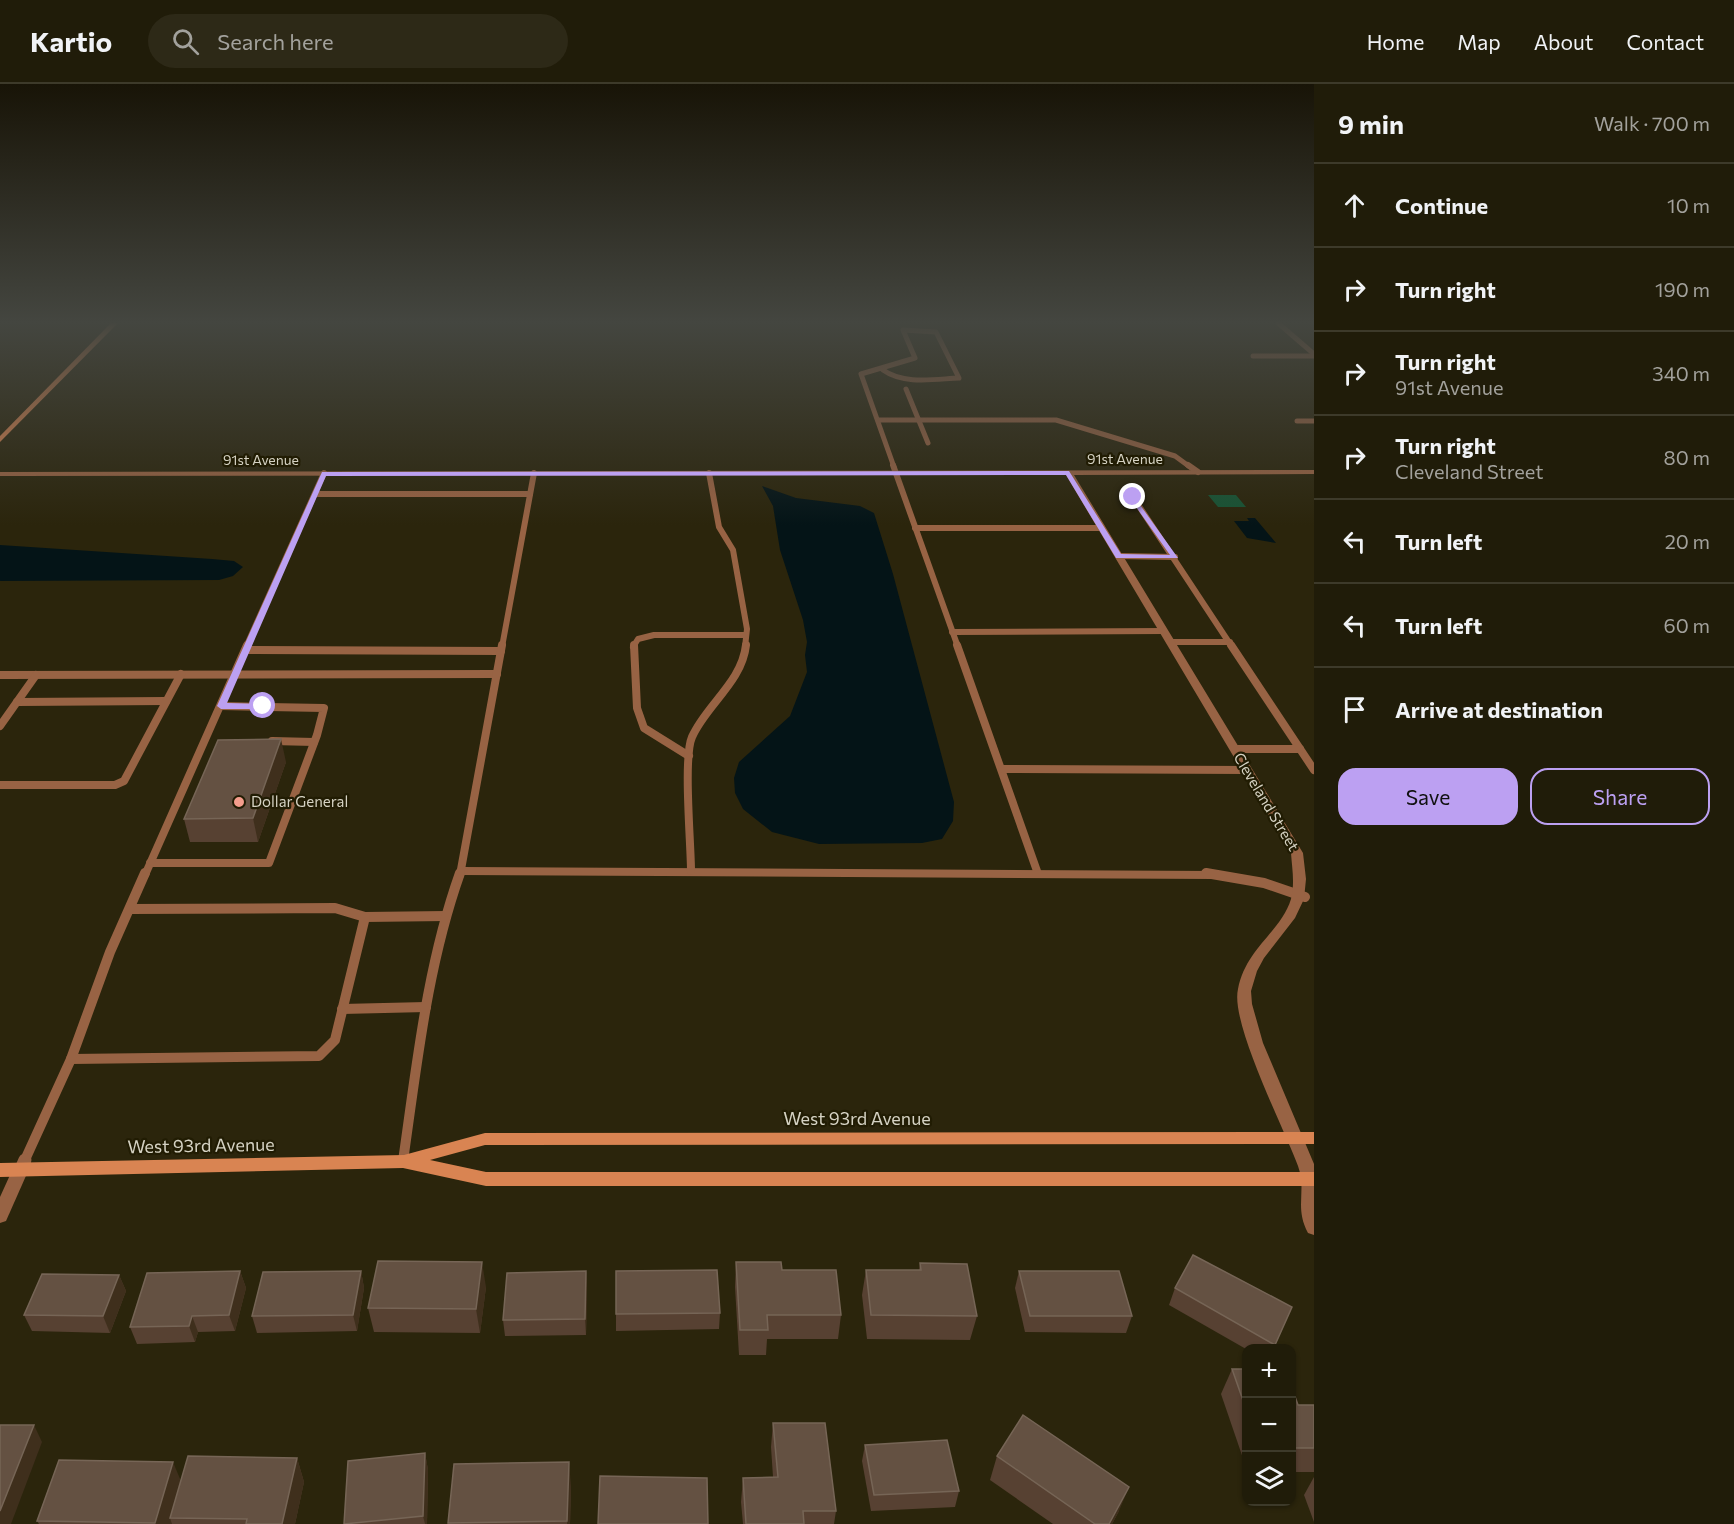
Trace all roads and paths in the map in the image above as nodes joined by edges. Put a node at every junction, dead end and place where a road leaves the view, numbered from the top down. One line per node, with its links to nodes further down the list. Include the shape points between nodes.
1 (49, 390): 8 (street)
2 (867, 390): 4 (lane)
3 (906, 390): 5 (lane)
4 (878, 420): 5 (lane); 14 (lane)
5 (918, 420): 9 (lane); 10 (lane, via 1056,420 1175,456)
6 (1297, 420): 7 (lane)
7 (1314, 421)
8 (0, 440)
9 (928, 443)
10 (1198, 472): 11 (street, 91st Avenue); 15 (street, 91st Avenue)
11 (1314, 472)
12 (534, 473): 13 (street, 91st Avenue); 17 (street, 91st Avenue); 19 (lane)
13 (709, 473): 14 (street, 91st Avenue); 26 (lane, via 719,527 733,550)
14 (896, 473): 15 (street, 91st Avenue); 21 (lane)
15 (1069, 473): 22 (street, Cleveland Street)
16 (0, 474): 17 (street, 91st Avenue)
17 (324, 474): 18 (lane)
18 (315, 494): 19 (lane); 29 (lane)
19 (530, 494): 30 (lane)
20 (1133, 497): 24 (lane)
21 (915, 528): 22 (lane); 25 (lane)
22 (1102, 528): 23 (street, Cleveland Street)
23 (1119, 556): 24 (lane); 27 (street, Cleveland Street)
24 (1175, 557): 28 (lane)
25 (952, 632): 27 (lane); 47 (lane)
26 (746, 635): 46 (lane, via 737,672 692,737); 46 (lane, via 654,634 638,639 632,648 637,708 644,728)
27 (1167, 637): 28 (lane); 44 (street, Cleveland Street)
28 (1230, 642): 45 (lane)
29 (246, 650): 30 (lane); 32 (lane)
30 (501, 651): 33 (lane)
31 (180, 674): 32 (lane); 35 (lane); 36 (lane)
32 (236, 674): 33 (lane); 38 (lane)
33 (497, 674): 52 (lane)
34 (0, 675): 35 (lane)
35 (36, 675): 37 (lane)
36 (166, 701): 37 (lane); 50 (lane, via 124,781 115,785)
37 (17, 702): 39 (lane)
38 (221, 706): 40 (lane); 43 (lane, via 324,708)
39 (0, 726)
40 (206, 741): 41 (lane); 51 (lane)
41 (216, 741)
42 (260, 741): 43 (lane)
43 (314, 742): 51 (lane, via 269,863)
44 (1235, 749): 45 (lane); 48 (street, Cleveland Street)
45 (1300, 749): 49 (lane)
46 (689, 756): 53 (lane)
47 (1002, 769): 48 (lane); 54 (lane)
48 (1247, 770): 55 (street, Cleveland Street, via 1297,853 1305,874)
49 (1314, 770)
50 (0, 785)
51 (150, 863): 56 (lane)
52 (461, 871): 53 (lane); 57 (lane)
53 (691, 871): 54 (lane)
54 (1037, 871): 55 (lane, via 1205,873 1264,884)
55 (1305, 897): 62 (street, via 1285,930 1251,965 1243,993 1250,1028)
56 (130, 909): 58 (lane, via 335,908); 61 (lane)
57 (446, 916): 58 (lane); 59 (lane)
58 (365, 917): 60 (lane)
59 (426, 1007): 60 (lane); 64 (lane)
60 (342, 1009): 61 (lane, via 335,1040 319,1056)
61 (71, 1059): 65 (lane)
62 (1295, 1138): 63 (street, West 93rd Avenue); 64 (street, West 93rd Avenue, via 485,1139); 67 (street)
63 (1314, 1138)
64 (403, 1161): 65 (street, West 93rd Avenue); 67 (street, West 93rd Avenue, via 486,1179)
65 (21, 1169): 66 (street, West 93rd Avenue); 68 (street)
66 (0, 1170)
67 (1313, 1180): 69 (street, via 1307,1218)
68 (0, 1216)
69 (1314, 1228)

